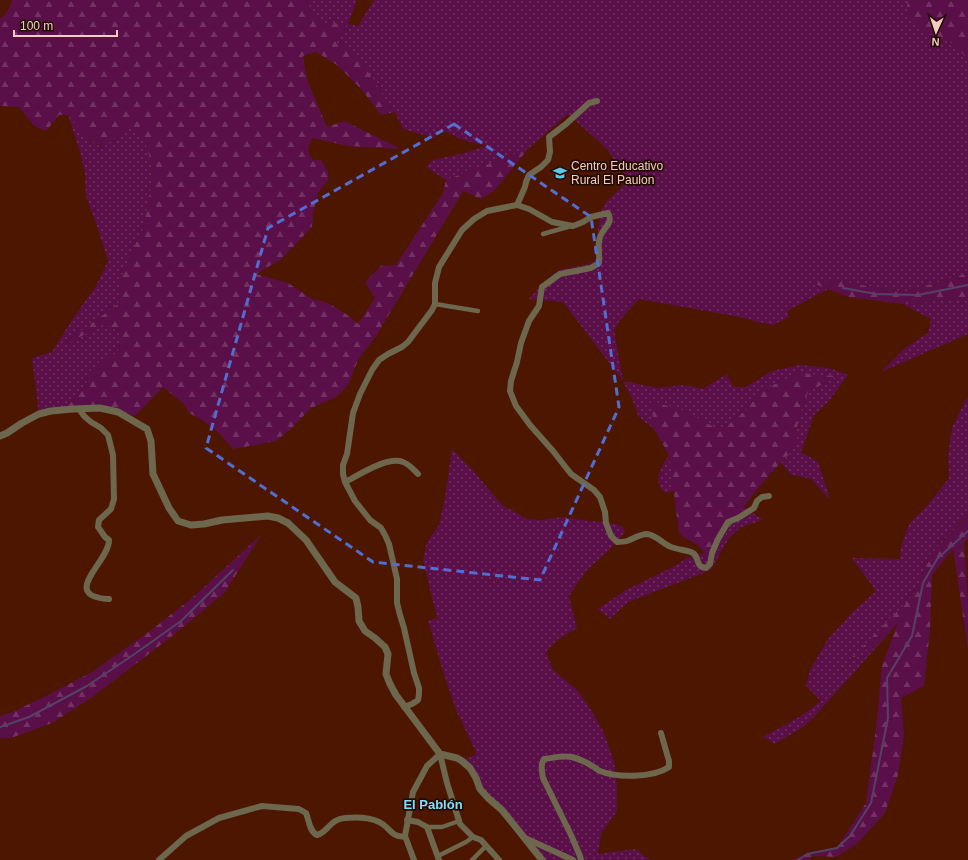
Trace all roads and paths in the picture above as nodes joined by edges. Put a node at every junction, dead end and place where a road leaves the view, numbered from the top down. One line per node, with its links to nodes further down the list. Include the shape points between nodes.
1 (597, 101): 2 (street, via 589,103 549,137 548,160 529,175)
2 (517, 205): 3 (street, via 552,222); 5 (street, via 487,211 462,230 439,267 435,283)
3 (573, 226): 4 (street); 11 (street, via 591,217 608,213 609,215 609,223 600,236 599,263 591,268 560,274 542,287 539,306 529,321 511,381 510,391 520,413 572,474 594,490 600,498 611,536 617,542 652,535 668,546 691,551 700,566 706,568 728,522 754,508 762,497)
4 (542, 234)
5 (435, 304): 6 (street); 10 (street, via 408,342 379,360 372,370 352,413 347,454 343,465)
6 (478, 310)
7 (79, 409): 8 (street, via 39,414); 12 (street, via 108,435 113,455 114,499 111,509 99,520 98,527 109,540 109,544 88,579 86,587 93,596); 13 (street, via 100,408 118,412 147,430 151,441 153,474 178,521 191,525 268,516 288,523 297,531 335,582 356,598 359,621 365,631 385,647 388,654 386,674)
8 (0, 436)
9 (418, 474): 10 (street, via 406,463 390,461)
10 (345, 482): 13 (street, via 355,501 370,520 381,528 389,544 397,579 400,615 419,688 418,700)
11 (769, 496)
12 (109, 599)
13 (404, 707): 15 (street)
14 (661, 733): 30 (street, via 669,767 654,774 635,776 599,771 572,757 544,759 542,762 543,778)
15 (440, 754): 16 (street, via 427,766 413,792); 17 (street); 21 (street, via 457,758 470,768 480,788)
16 (407, 820): 18 (street); 19 (street)
17 (459, 821): 18 (street, via 442,827); 20 (street)
18 (427, 827): 23 (street)
19 (405, 836): 24 (street, via 396,836 380,822 368,818 338,819 317,835 311,829 306,813 299,809 262,806 219,818 186,836); 25 (street)
20 (474, 837): 22 (street); 23 (street)
21 (524, 838): 28 (street); 29 (street)
22 (486, 846): 26 (street); 27 (street)
23 (439, 858)
24 (159, 860)
25 (414, 860)
26 (472, 860)
27 (498, 860)
28 (542, 860)
29 (573, 860)
30 (581, 860)

